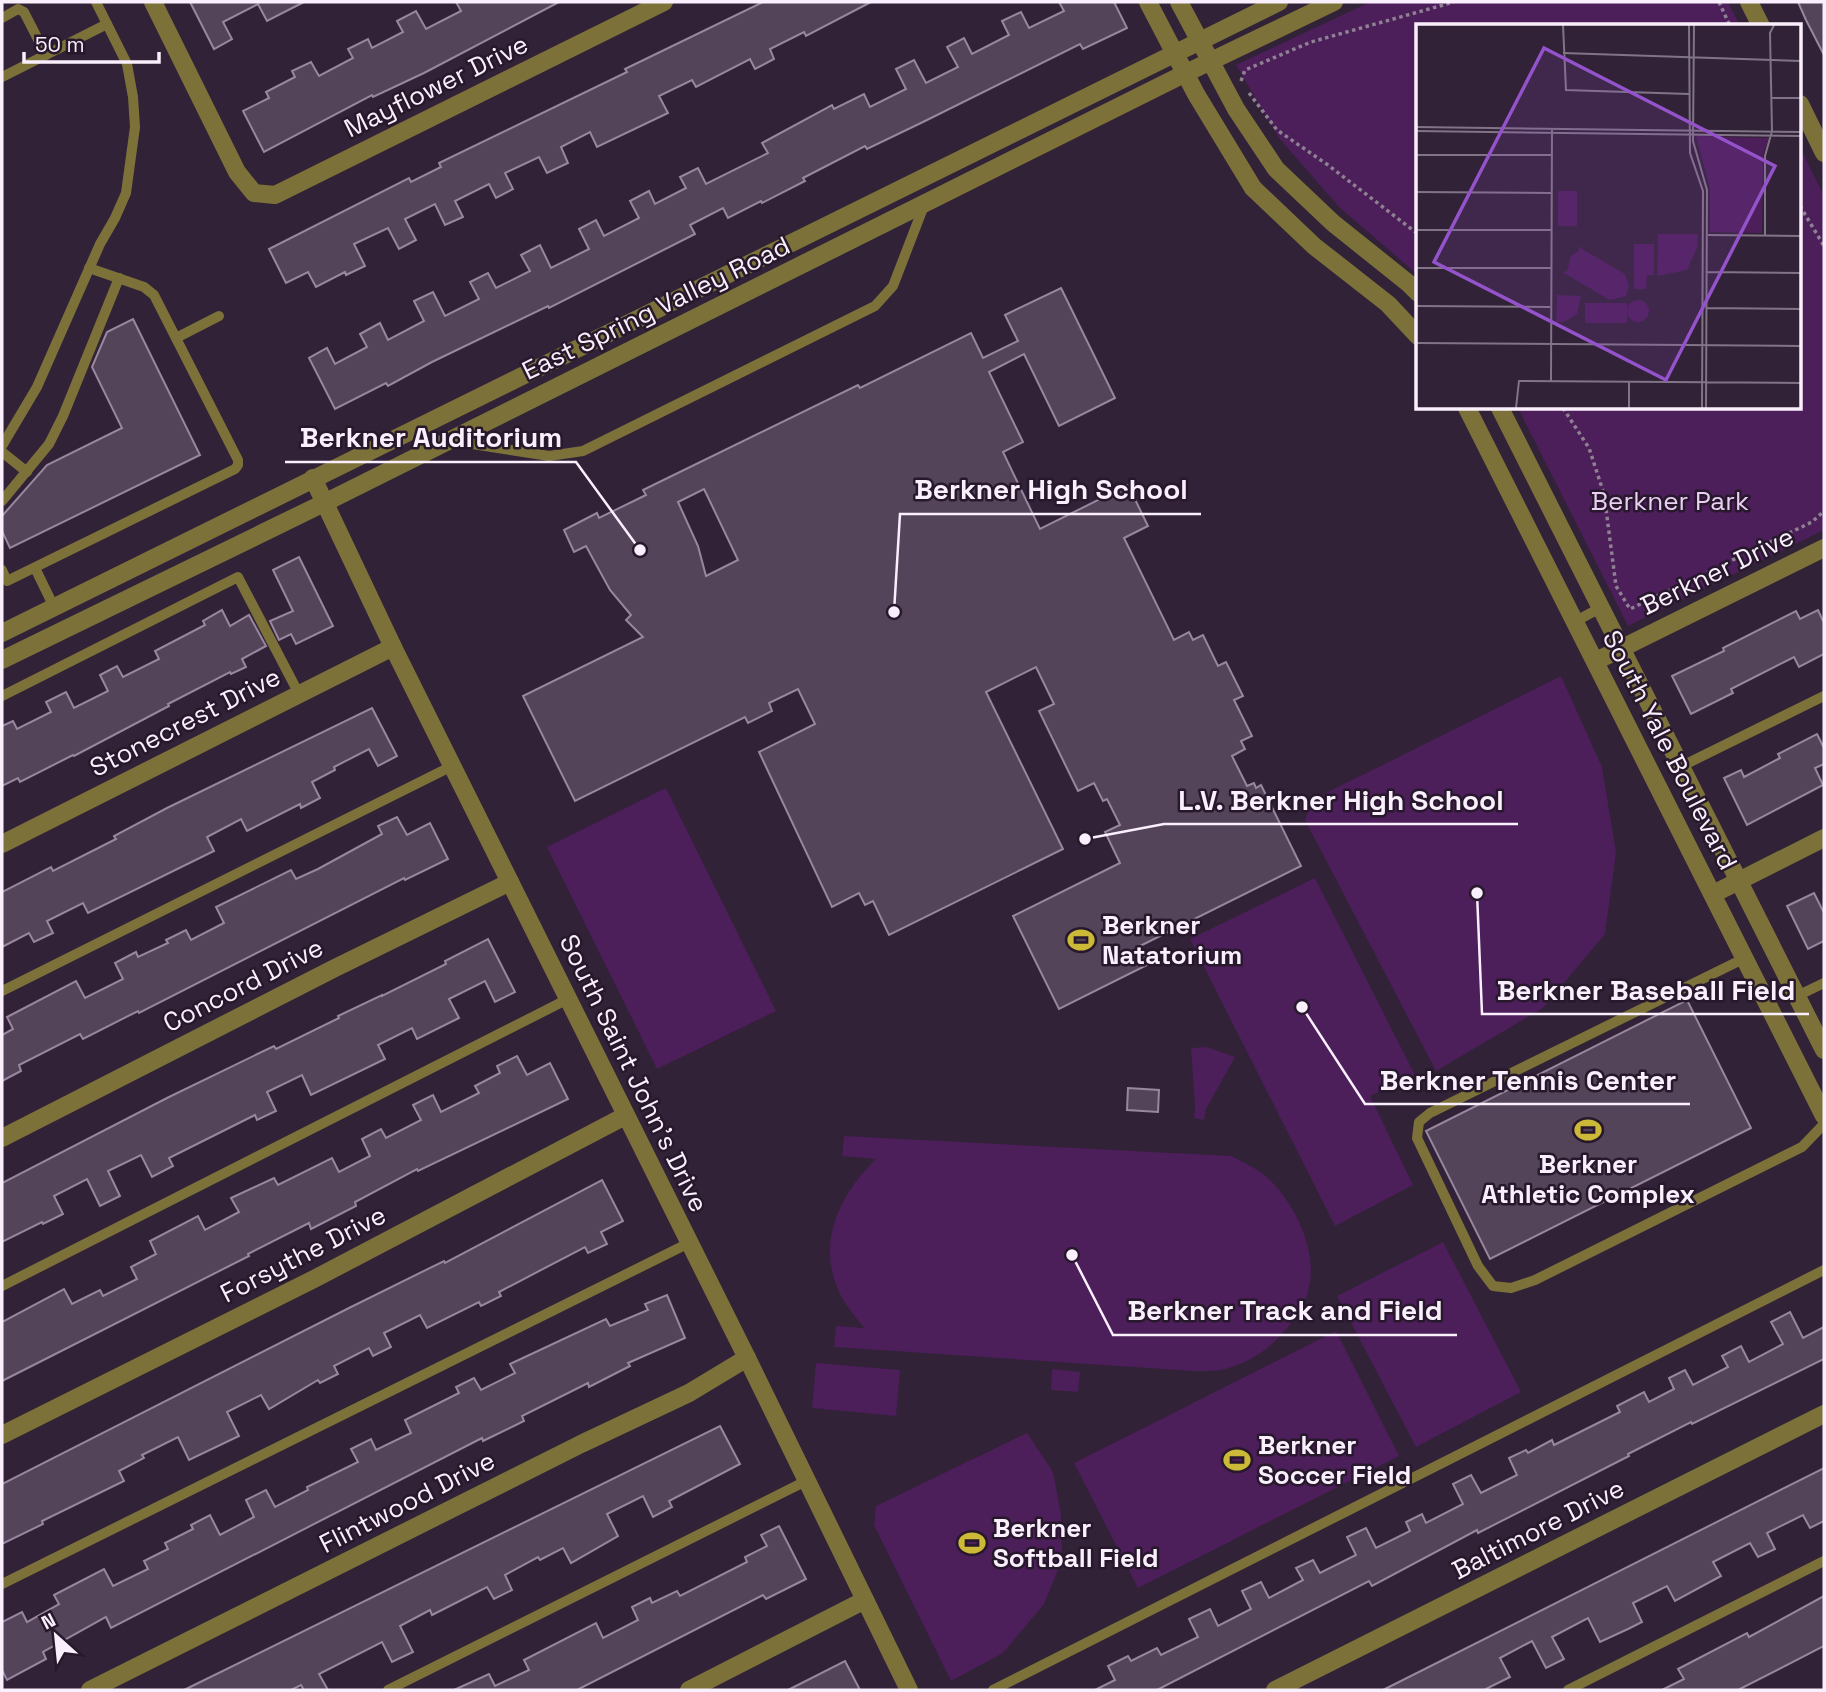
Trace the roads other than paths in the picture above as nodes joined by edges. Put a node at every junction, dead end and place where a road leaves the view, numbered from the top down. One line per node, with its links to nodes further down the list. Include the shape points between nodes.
1 (96, 2): 10 (lane)
2 (153, 2): 3 (street, Mayflower Drive, via 237,172 254,193 275,195)
3 (664, 2)
4 (1148, 2): 13 (street)
5 (1180, 2): 12 (street)
6 (1279, 2): 12 (street, East Spring Valley Road)
7 (1334, 2): 15 (street, East Spring Valley Road)
8 (1749, 2): 11 (street)
9 (2, 18): 14 (lane, via 18,9 24,12)
10 (107, 24): 14 (lane); 21 (lane, via 127,64 135,127 126,193)
11 (1760, 24)
12 (1200, 41): 13 (street, East Spring Valley Road); 15 (street)
13 (1175, 53): 16 (street); 33 (street, East Spring Valley Road)
14 (46, 55): 17 (lane)
15 (1210, 61): 16 (street, East Spring Valley Road); 23 (street, via 1276,169)
16 (1186, 73): 20 (street, East Spring Valley Road); 25 (street, via 1253,188 1314,246)
17 (2, 77)
18 (1801, 106): 19 (street)
19 (1824, 153)
20 (925, 203): 29 (street, East Spring Valley Road); 29 (lane, via 893,286 875,306 765,361 583,451 549,456)
21 (89, 268): 22 (lane); 30 (lane, via 37,387)
22 (119, 278): 26 (lane, via 150,290); 32 (lane, via 63,416)
23 (1416, 291)
24 (219, 316): 26 (lane)
25 (1416, 330)
26 (176, 338): 37 (lane, via 238,465)
27 (1468, 410): 41 (street, South Yale Boulevard)
28 (1501, 410): 40 (street, South Yale Boulevard)
29 (449, 440): 35 (street, East Spring Valley Road)
30 (2, 446)
31 (2, 452): 32 (lane)
32 (27, 472): 34 (lane)
33 (313, 478): 35 (street, South Saint John's Drive); 39 (street, East Spring Valley Road)
34 (2, 501)
35 (324, 503): 42 (street, East Spring Valley Road); 44 (street, South Saint John's Drive)
36 (1824, 548): 45 (street, Berkner Drive)
37 (35, 569): 38 (lane, via 7,581); 39 (lane)
38 (2, 570)
39 (54, 607): 42 (street); 43 (street, East Spring Valley Road)
40 (1602, 607): 41 (lane); 45 (street, South Yale Boulevard)
41 (1576, 621): 47 (street, South Yale Boulevard)
42 (65, 629): 46 (street, East Spring Valley Road)
43 (2, 633)
44 (393, 647): 48 (street, Stonecrest Drive); 51 (street, South Saint John's Drive)
45 (1622, 647): 47 (street, Berkner Drive); 52 (street, South Yale Boulevard)
46 (2, 660)
47 (1596, 661): 57 (street, South Yale Boulevard)
48 (299, 694): 49 (lane, via 238,577); 54 (street, Stonecrest Drive)
49 (2, 696)
50 (1824, 696): 52 (lane)
51 (452, 766): 56 (street, South Saint John's Drive); 60 (lane)
52 (1682, 766): 55 (street, South Yale Boulevard)
53 (1824, 838): 55 (street)
54 (2, 844)
55 (1740, 881): 57 (street); 61 (street, South Yale Boulevard)
56 (510, 882): 62 (street, South Saint John's Drive); 67 (street, Concord Drive)
57 (1713, 894): 58 (street, South Yale Boulevard)
58 (1745, 958): 65 (street, South Yale Boulevard); 66 (lane, via 1430,1113 1419,1122 1417,1138 1478,1266 1493,1286 1511,1288 1802,1146)
59 (1824, 983): 61 (lane)
60 (2, 991)
61 (1797, 996): 63 (street, South Yale Boulevard)
62 (568, 999): 64 (street, South Saint John's Drive); 70 (lane)
63 (1824, 1050)
64 (625, 1116): 68 (street, South Saint John's Drive); 73 (street, Forsythe Drive, via 314,1279)
65 (1824, 1116)
66 (1824, 1124)
67 (2, 1138)
68 (689, 1242): 71 (street, South Saint John's Drive); 76 (lane)
69 (1824, 1269): 82 (lane)
70 (2, 1286)
71 (747, 1358): 74 (street, South Saint John's Drive); 78 (street, Flintwood Drive, via 688,1393)
72 (1824, 1414): 83 (street, Baltimore Drive)
73 (2, 1434)
74 (806, 1481): 77 (street, South Saint John's Drive); 79 (lane)
75 (1824, 1561): 84 (lane)
76 (2, 1584)
77 (865, 1600): 80 (street); 81 (street, South Saint John's Drive)
78 (90, 1690)
79 (388, 1690)
80 (689, 1690)
81 (909, 1690)
82 (993, 1690)
83 (1275, 1690)
84 (1568, 1690)

